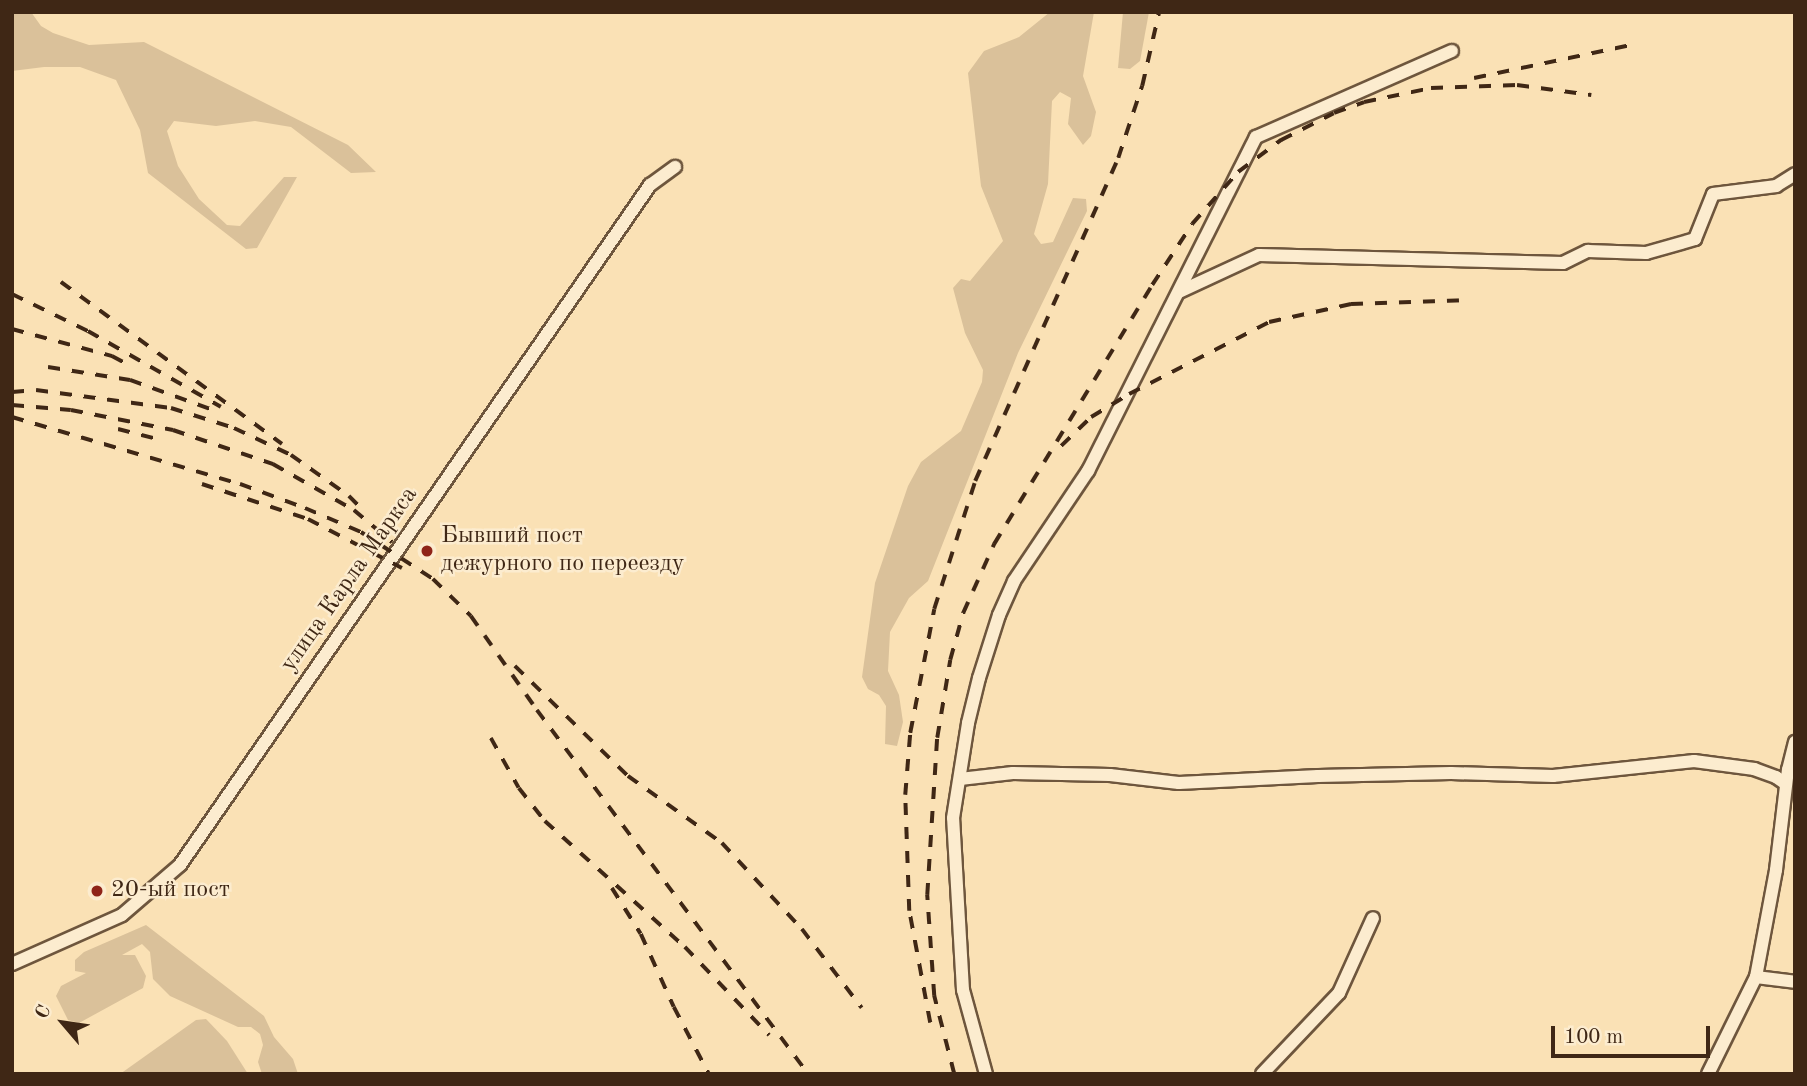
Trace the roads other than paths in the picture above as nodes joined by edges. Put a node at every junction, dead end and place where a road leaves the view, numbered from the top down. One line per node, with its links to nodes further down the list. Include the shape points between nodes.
1 (1452, 51): 4 (street, via 1256,137)
2 (675, 167): 9 (street, улица Карла Маркса, via 650,185 180,864 122,915)
3 (1795, 174): 4 (street, via 1776,186 1713,194 1695,239 1646,253 1588,251 1563,263 1259,255)
4 (1181, 291): 6 (street, via 1088,471 1014,581 979,678)
5 (1795, 742): 7 (street)
6 (960, 779): 7 (street, via 1013,773 1110,775 1179,783 1451,773 1553,776 1694,761 1754,769); 12 (street, via 953,818 964,990)
7 (1786, 784): 10 (street)
8 (1373, 918): 13 (street, via 1339,993)
9 (12, 964)
10 (1756, 977): 11 (street); 14 (street)
11 (1795, 982)
12 (985, 1074)
13 (1262, 1074)
14 (1708, 1074)

